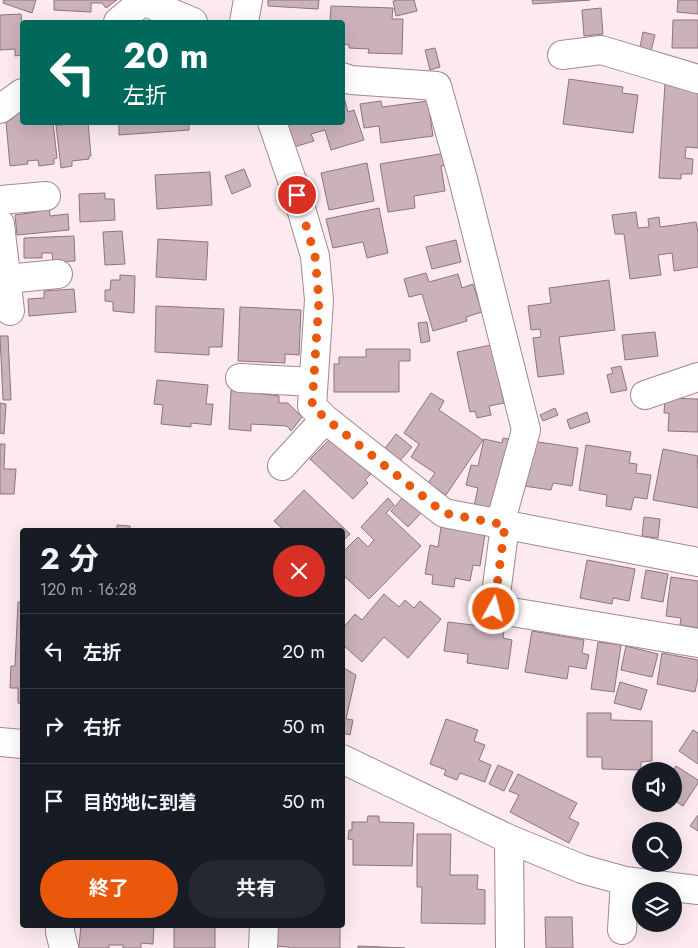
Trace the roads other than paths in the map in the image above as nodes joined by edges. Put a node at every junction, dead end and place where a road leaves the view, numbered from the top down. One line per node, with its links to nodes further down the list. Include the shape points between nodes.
1 (248, 0): 5 (street)
2 (144, 1): 3 (street); 4 (street)
3 (120, 20)
4 (188, 20)
5 (244, 20)
6 (562, 55): 8 (street, via 601,50)
7 (345, 78): 24 (street, via 437,86 526,430)
8 (698, 79)
9 (20, 94): 10 (street)
10 (0, 109)
11 (273, 125): 20 (street, via 315,256 319,300)
12 (46, 196): 13 (street)
13 (0, 200)
14 (0, 224): 16 (street)
15 (58, 274): 16 (street)
16 (6, 279): 17 (street)
17 (10, 311)
18 (240, 378): 20 (street)
19 (698, 378): 21 (street)
20 (313, 382): 22 (street, via 312,406)
21 (645, 395)
22 (325, 418): 23 (street); 24 (street, via 444,513)
23 (282, 466)
24 (503, 525): 25 (street); 26 (street, via 494,609)
25 (698, 562)
26 (698, 643)
27 (0, 742): 28 (street)
28 (20, 744)
29 (345, 760): 30 (street)
30 (509, 839): 31 (street, via 582,869); 38 (street)
31 (625, 881): 32 (street); 35 (street)
32 (698, 890)
33 (60, 928): 36 (street)
34 (264, 928): 37 (street)
35 (622, 930)
36 (64, 948)
37 (263, 948)
38 (510, 948)

